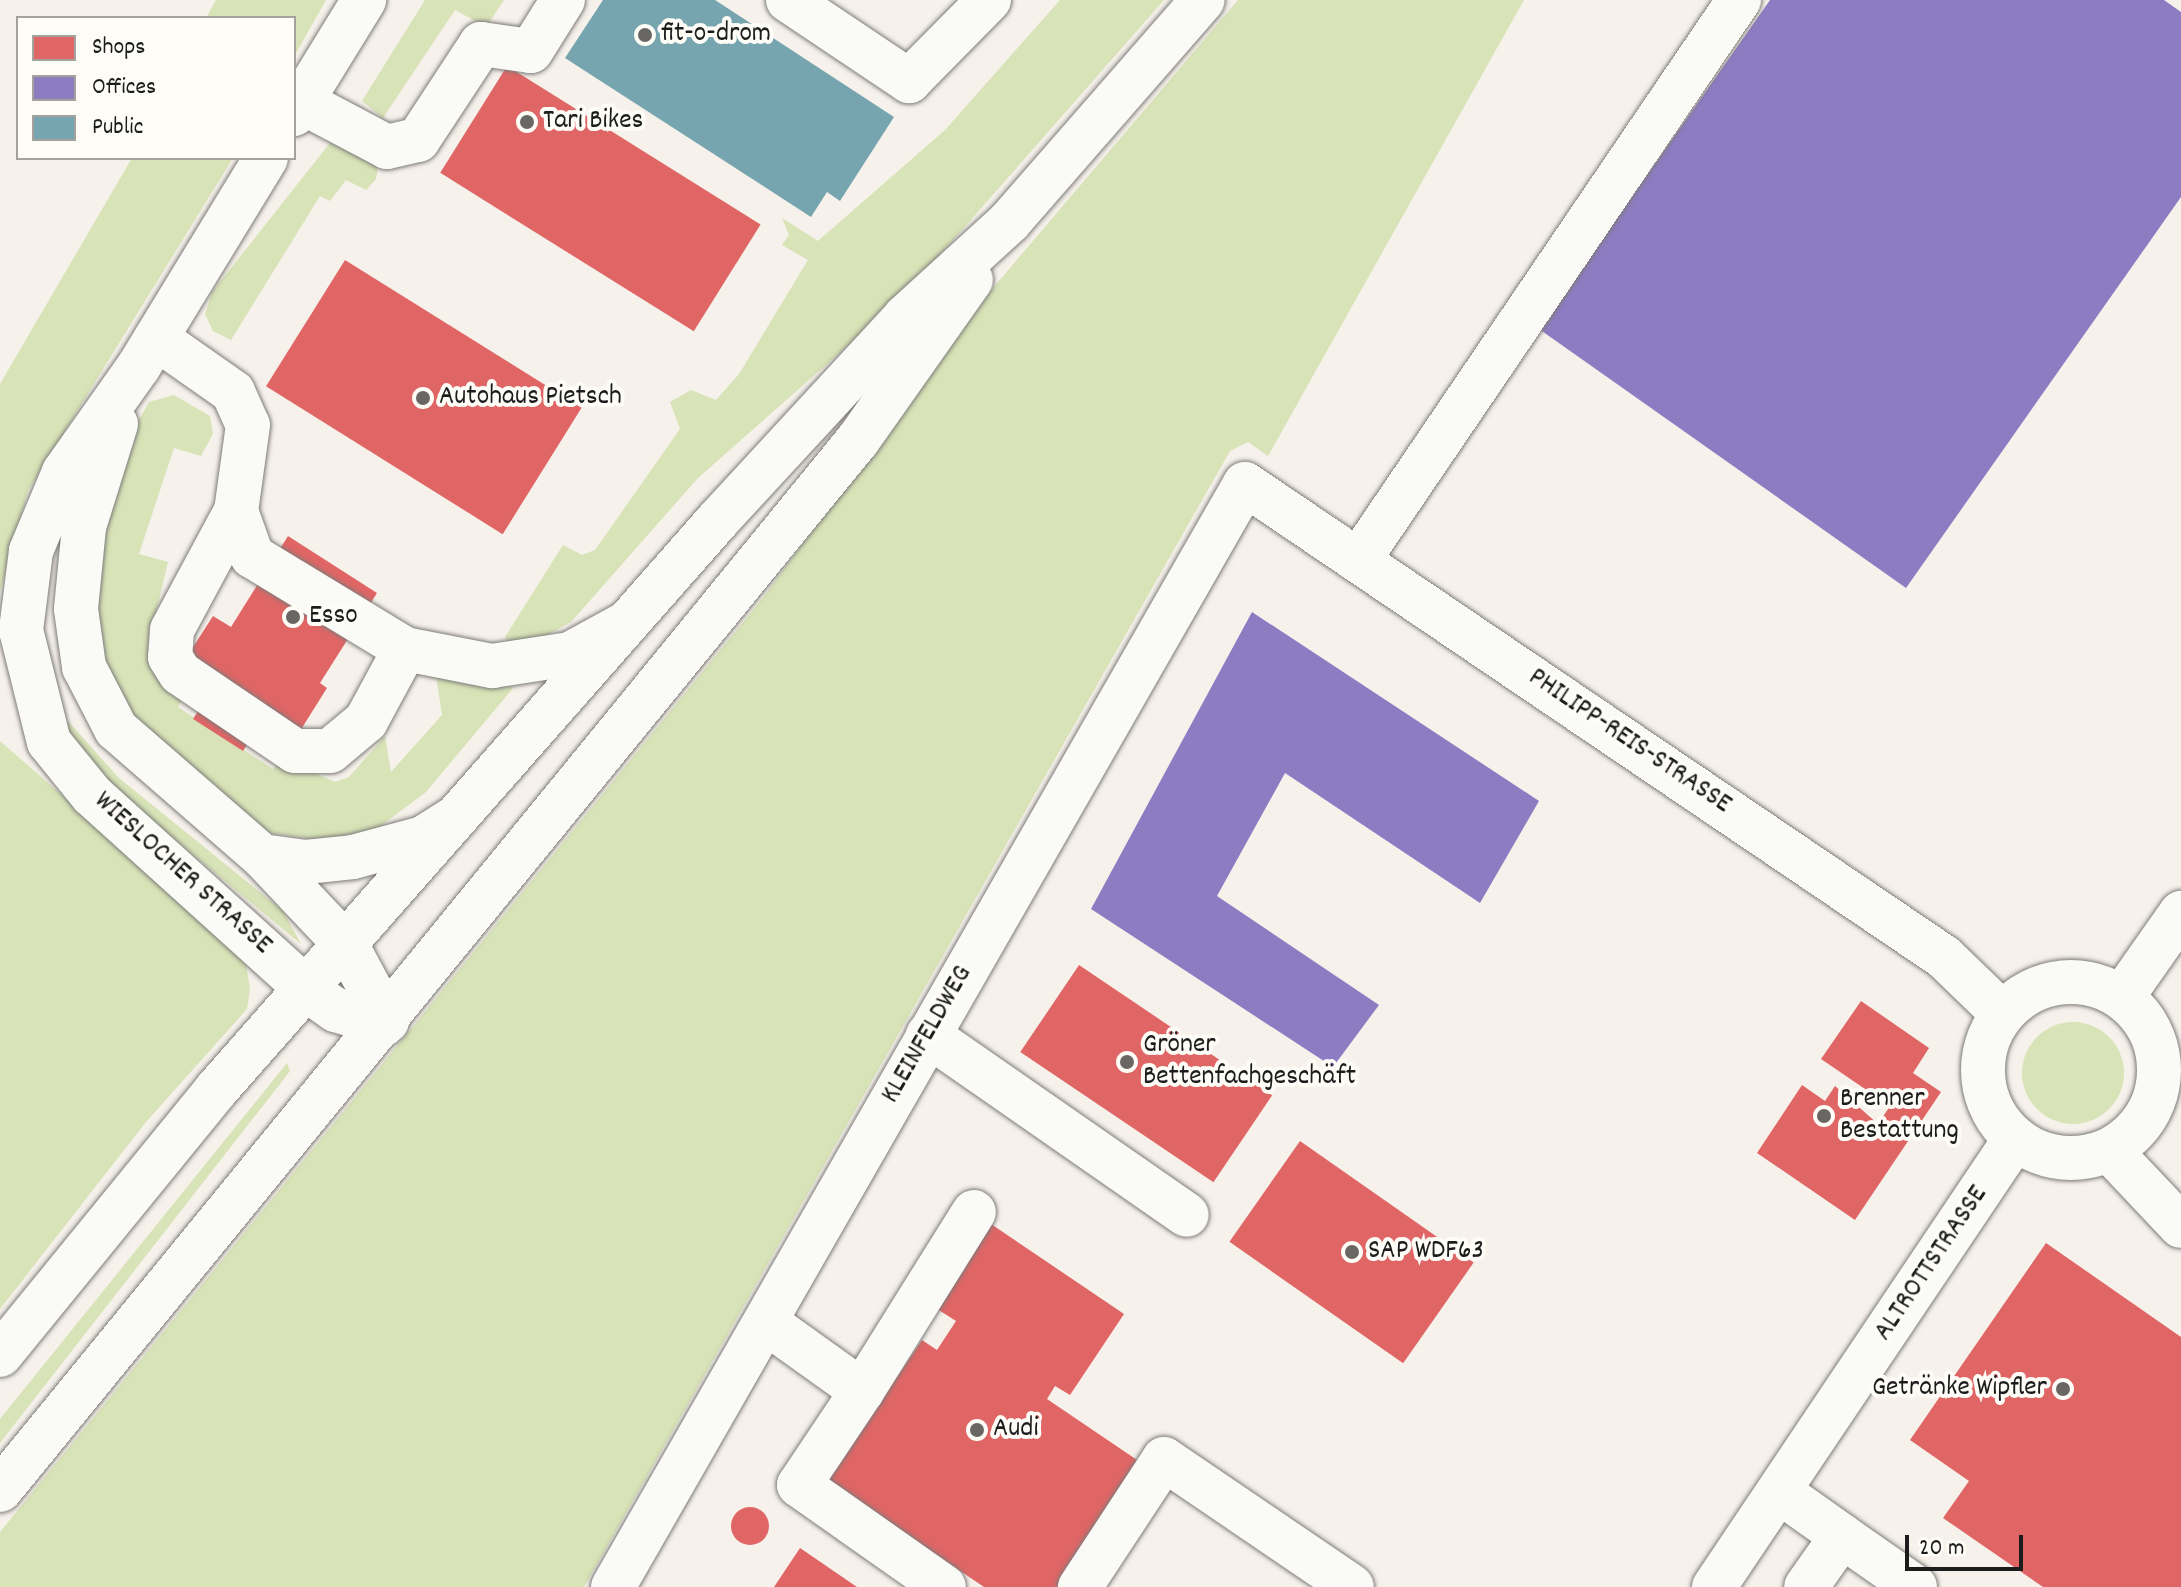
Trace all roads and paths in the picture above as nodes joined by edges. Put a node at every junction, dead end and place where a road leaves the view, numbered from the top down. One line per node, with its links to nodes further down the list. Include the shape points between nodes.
1 (364, 0): 7 (street)
2 (563, 0): 7 (street, via 531,51 481,44 418,140 387,147)
3 (788, 0): 4 (street, via 909,81)
4 (989, 0)
5 (1203, 0): 9 (street)
6 (1739, 0): 13 (street)
7 (298, 108)
8 (265, 160): 10 (street, WIESLOCHER STRASSE)
9 (1010, 221): 14 (street, via 884,340); 25 (street, via 858,440)
10 (148, 352): 12 (street, via 233,392 248,425); 16 (street, WIESLOCHER STRASSE, via 84,527 76,609); 17 (street, WIESLOCHER STRASSE, via 64,472 31,551)
11 (1245, 484): 13 (street, PHILIPP-REIS-STRASSE); 26 (street, KLEINFELDWEG)
12 (236, 511): 15 (street, via 252,556); 15 (street, via 172,630 170,657 209,694 295,751 330,751 366,721)
13 (1360, 558): 24 (street, PHILIPP-REIS-STRASSE, via 1944,957)
14 (636, 618): 15 (street, via 570,654 492,666); 18 (street)
15 (405, 649)
16 (84, 667): 17 (street); 19 (street, WIESLOCHER STRASSE, via 116,729)
17 (14, 681): 22 (street, WIESLOCHER STRASSE, via 49,742 92,795)
18 (471, 808): 19 (street, via 423,838 353,857 306,862); 21 (street)
19 (262, 856): 21 (street, WIESLOCHER STRASSE)
20 (2176, 931): 23 (street)
21 (347, 946): 22 (street); 25 (street, WIESLOCHER STRASSE)
22 (310, 992): 25 (street, WIESLOCHER STRASSE, via 336,1010); 33 (street, via 208,1100)
23 (2122, 997): 24 (street, via 2072,981 2022,995); 28 (street, via 2157,1047 2160,1078 2135,1133)
24 (2002, 1013): 27 (street, via 1986,1044 1983,1079 1993,1112)
25 (385, 1023): 35 (street)
26 (928, 1035): 30 (street); 32 (street, KLEINFELDWEG)
27 (2015, 1139): 28 (street, via 2061,1159); 36 (street, ALTROTTSTRASSE)
28 (2110, 1151): 31 (street)
29 (974, 1212): 34 (street)
30 (1187, 1215)
31 (2181, 1226)
32 (767, 1323): 34 (street); 38 (street, KLEINFELDWEG)
33 (0, 1355)
34 (862, 1391): 39 (street, via 799,1485)
35 (0, 1490)
36 (1780, 1492): 37 (street); 42 (street, ALTROTTSTRASSE)
37 (1842, 1536): 43 (street); 44 (street)
38 (613, 1587)
39 (944, 1587)
40 (1080, 1587): 41 (street, via 1164,1459)
41 (1352, 1587)
42 (1714, 1587)
43 (1806, 1587)
44 (1915, 1587)

